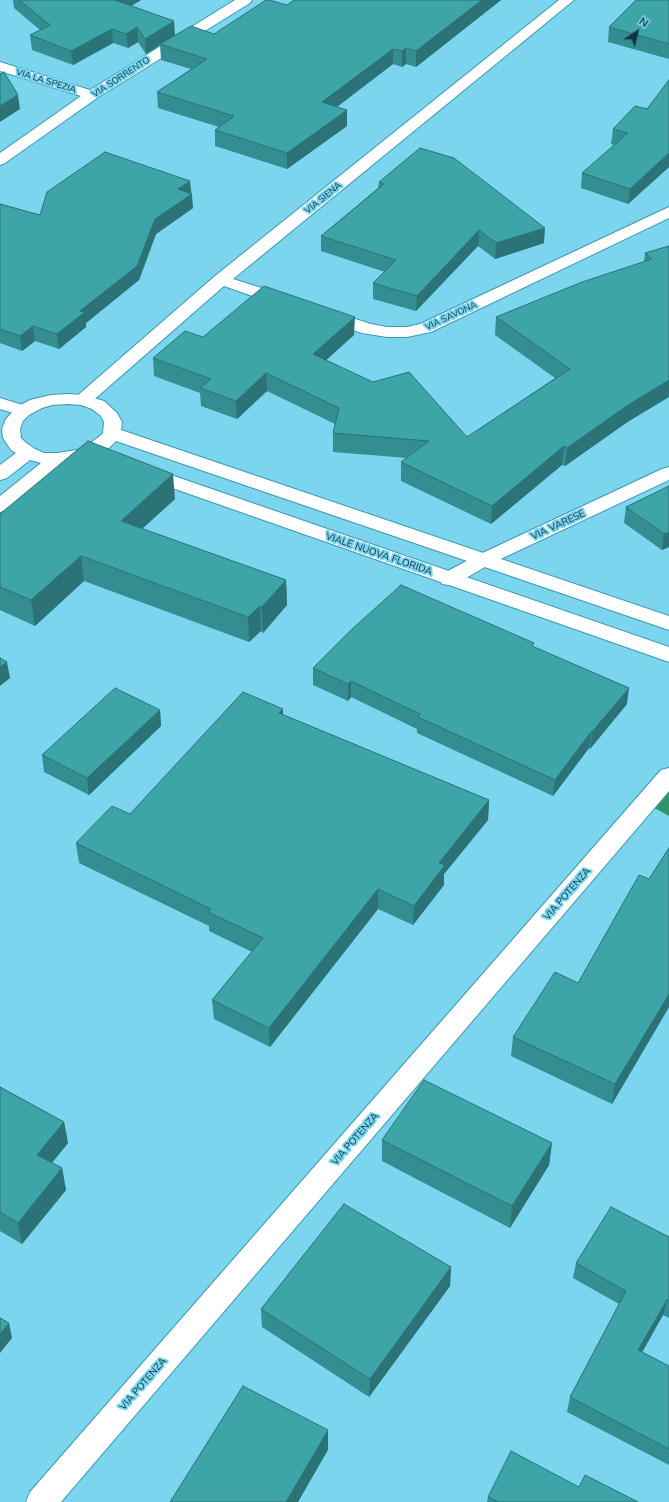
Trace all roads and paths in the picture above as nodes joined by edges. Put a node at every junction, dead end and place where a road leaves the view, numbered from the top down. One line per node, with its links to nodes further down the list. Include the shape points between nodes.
1 (245, 0): 4 (street, VIA SORRENTO)
2 (566, 0): 7 (street, VIA SIENA)
3 (0, 66): 4 (street, VIA LA SPEZIA)
4 (92, 95): 5 (street, VIA SORRENTO)
5 (0, 160)
6 (669, 212): 7 (street, VIA SAVONA, via 425,328 397,333 376,331)
7 (221, 280): 8 (street, VIA SIENA)
8 (83, 400): 10 (street, via 51,400); 11 (street, via 98,405 108,413 113,422)
9 (0, 403): 10 (street)
10 (23, 411): 12 (street, via 11,429 12,438)
11 (112, 432): 13 (street, via 107,440); 18 (street)
12 (28, 453): 14 (street, via 42,458); 16 (street)
13 (89, 453): 14 (street); 19 (street, VIALE NUOVA FLORIDA)
14 (58, 459): 17 (street)
15 (669, 473): 18 (street, VIA VARESE)
16 (0, 474)
17 (0, 506)
18 (483, 560): 19 (street, VIA VARESE); 20 (street)
19 (449, 579): 21 (street, VIALE NUOVA FLORIDA)
20 (669, 623)
21 (669, 654)
22 (669, 776): 23 (street, VIA POTENZA)
23 (41, 1502)

